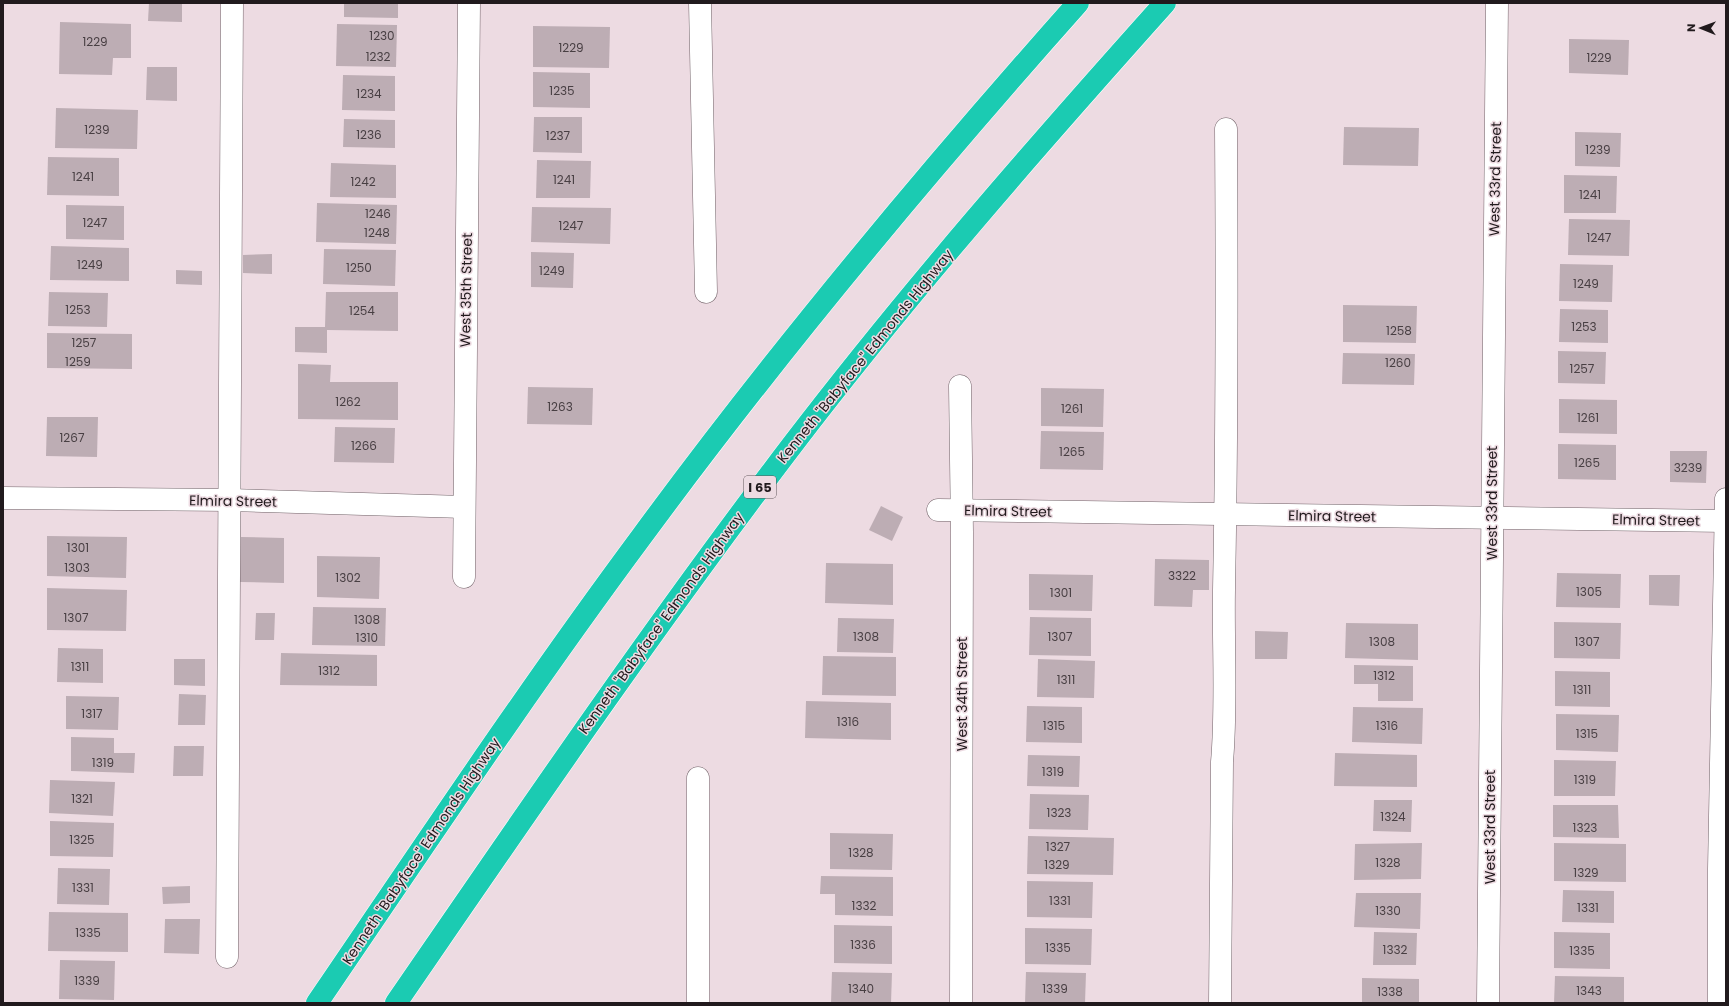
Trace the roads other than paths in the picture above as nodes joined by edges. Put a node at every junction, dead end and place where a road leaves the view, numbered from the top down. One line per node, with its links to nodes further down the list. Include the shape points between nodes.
1 (232, 3): 12 (street)
2 (469, 3): 13 (street, West 35th Street)
3 (700, 3): 8 (street)
4 (1078, 3): 22 (highway, Kenneth "Babyface" Edmonds Highway, via 981,112 845,274 689,472 531,691)
5 (1165, 3): 23 (highway, Kenneth "Babyface" Edmonds Highway / I 65, via 913,294 794,443 639,651)
6 (1497, 3): 17 (street, West 33rd Street)
7 (1226, 129): 16 (street)
8 (706, 292)
9 (960, 386): 15 (street, West 34th Street)
10 (3, 498): 12 (street, Elmira Street)
11 (1726, 499): 18 (street)
12 (230, 500): 13 (street, Elmira Street); 21 (street)
13 (464, 507): 19 (street, West 35th Street)
14 (938, 510): 15 (street, Elmira Street)
15 (962, 511): 16 (street, Elmira Street); 25 (street, West 34th Street)
16 (1226, 514): 17 (street, Elmira Street); 26 (street)
17 (1492, 518): 18 (street, Elmira Street); 27 (street, West 33rd Street)
18 (1726, 521): 28 (street)
19 (464, 577)
20 (698, 778): 24 (street)
21 (227, 957)
22 (317, 1003)
23 (396, 1003)
24 (698, 1003)
25 (961, 1003)
26 (1220, 1003)
27 (1488, 1003)
28 (1719, 1003)

